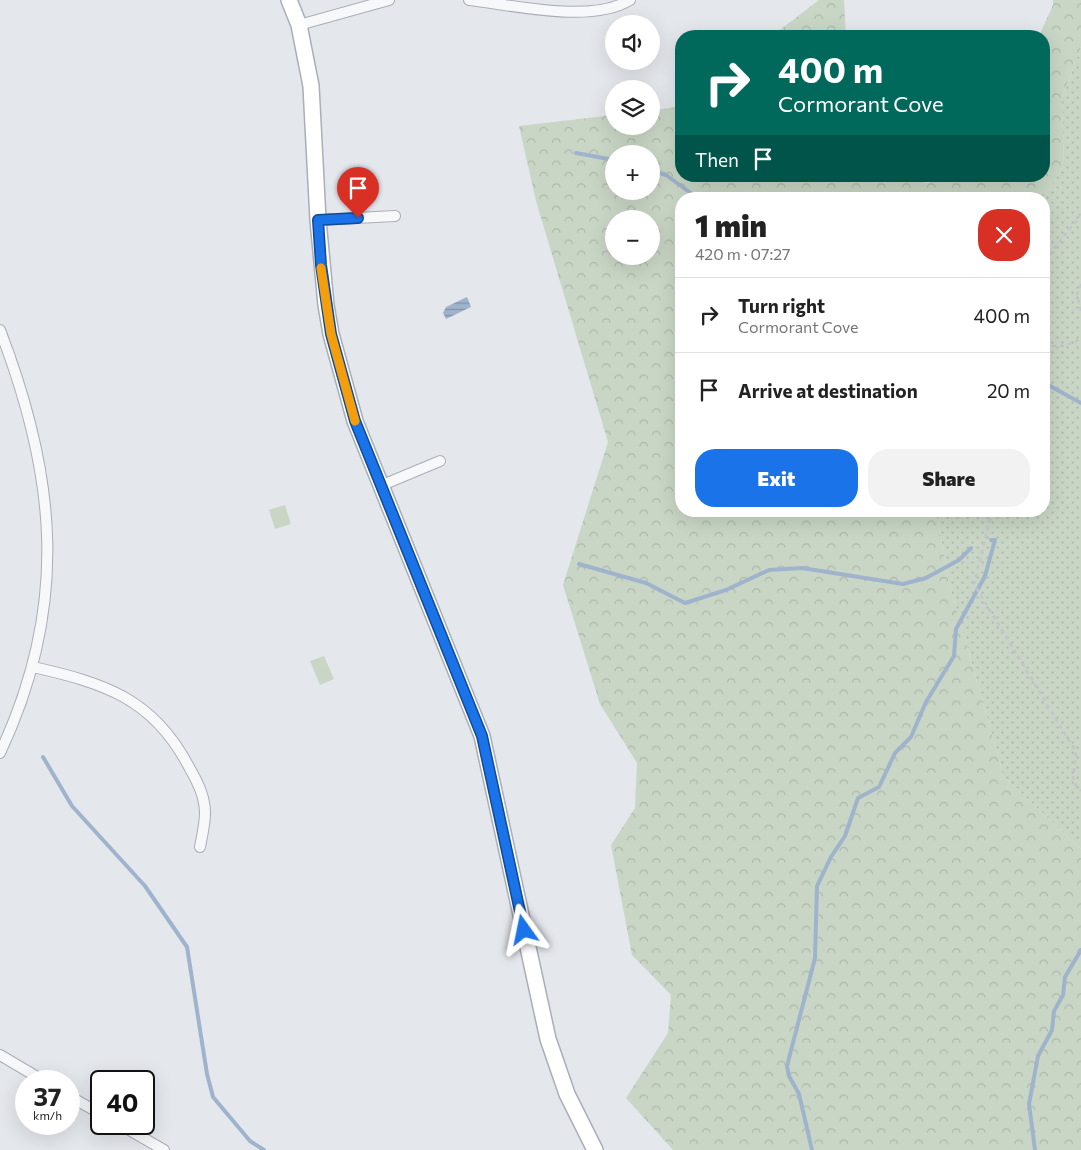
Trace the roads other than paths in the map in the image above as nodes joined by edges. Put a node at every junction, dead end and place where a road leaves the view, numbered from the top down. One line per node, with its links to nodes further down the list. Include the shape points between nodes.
1 (290, 0): 5 (street)
2 (389, 0): 5 (street)
3 (469, 0): 4 (street, via 579,14)
4 (630, 0)
5 (299, 25): 7 (street, via 311,86)
6 (394, 216): 7 (street)
7 (318, 220): 10 (street, via 331,334 355,421)
8 (0, 330): 11 (street, via 35,436 45,497 48,567 41,631)
9 (440, 461): 10 (street)
10 (380, 486): 18 (street, via 482,736 548,1038 567,1094)
11 (33, 667): 12 (street); 13 (street, via 102,686 146,711 165,728 200,788 205,812)
12 (0, 753)
13 (200, 847)
14 (0, 1055): 15 (street)
15 (25, 1070)
16 (137, 1135): 17 (street)
17 (164, 1150)
18 (595, 1150)

